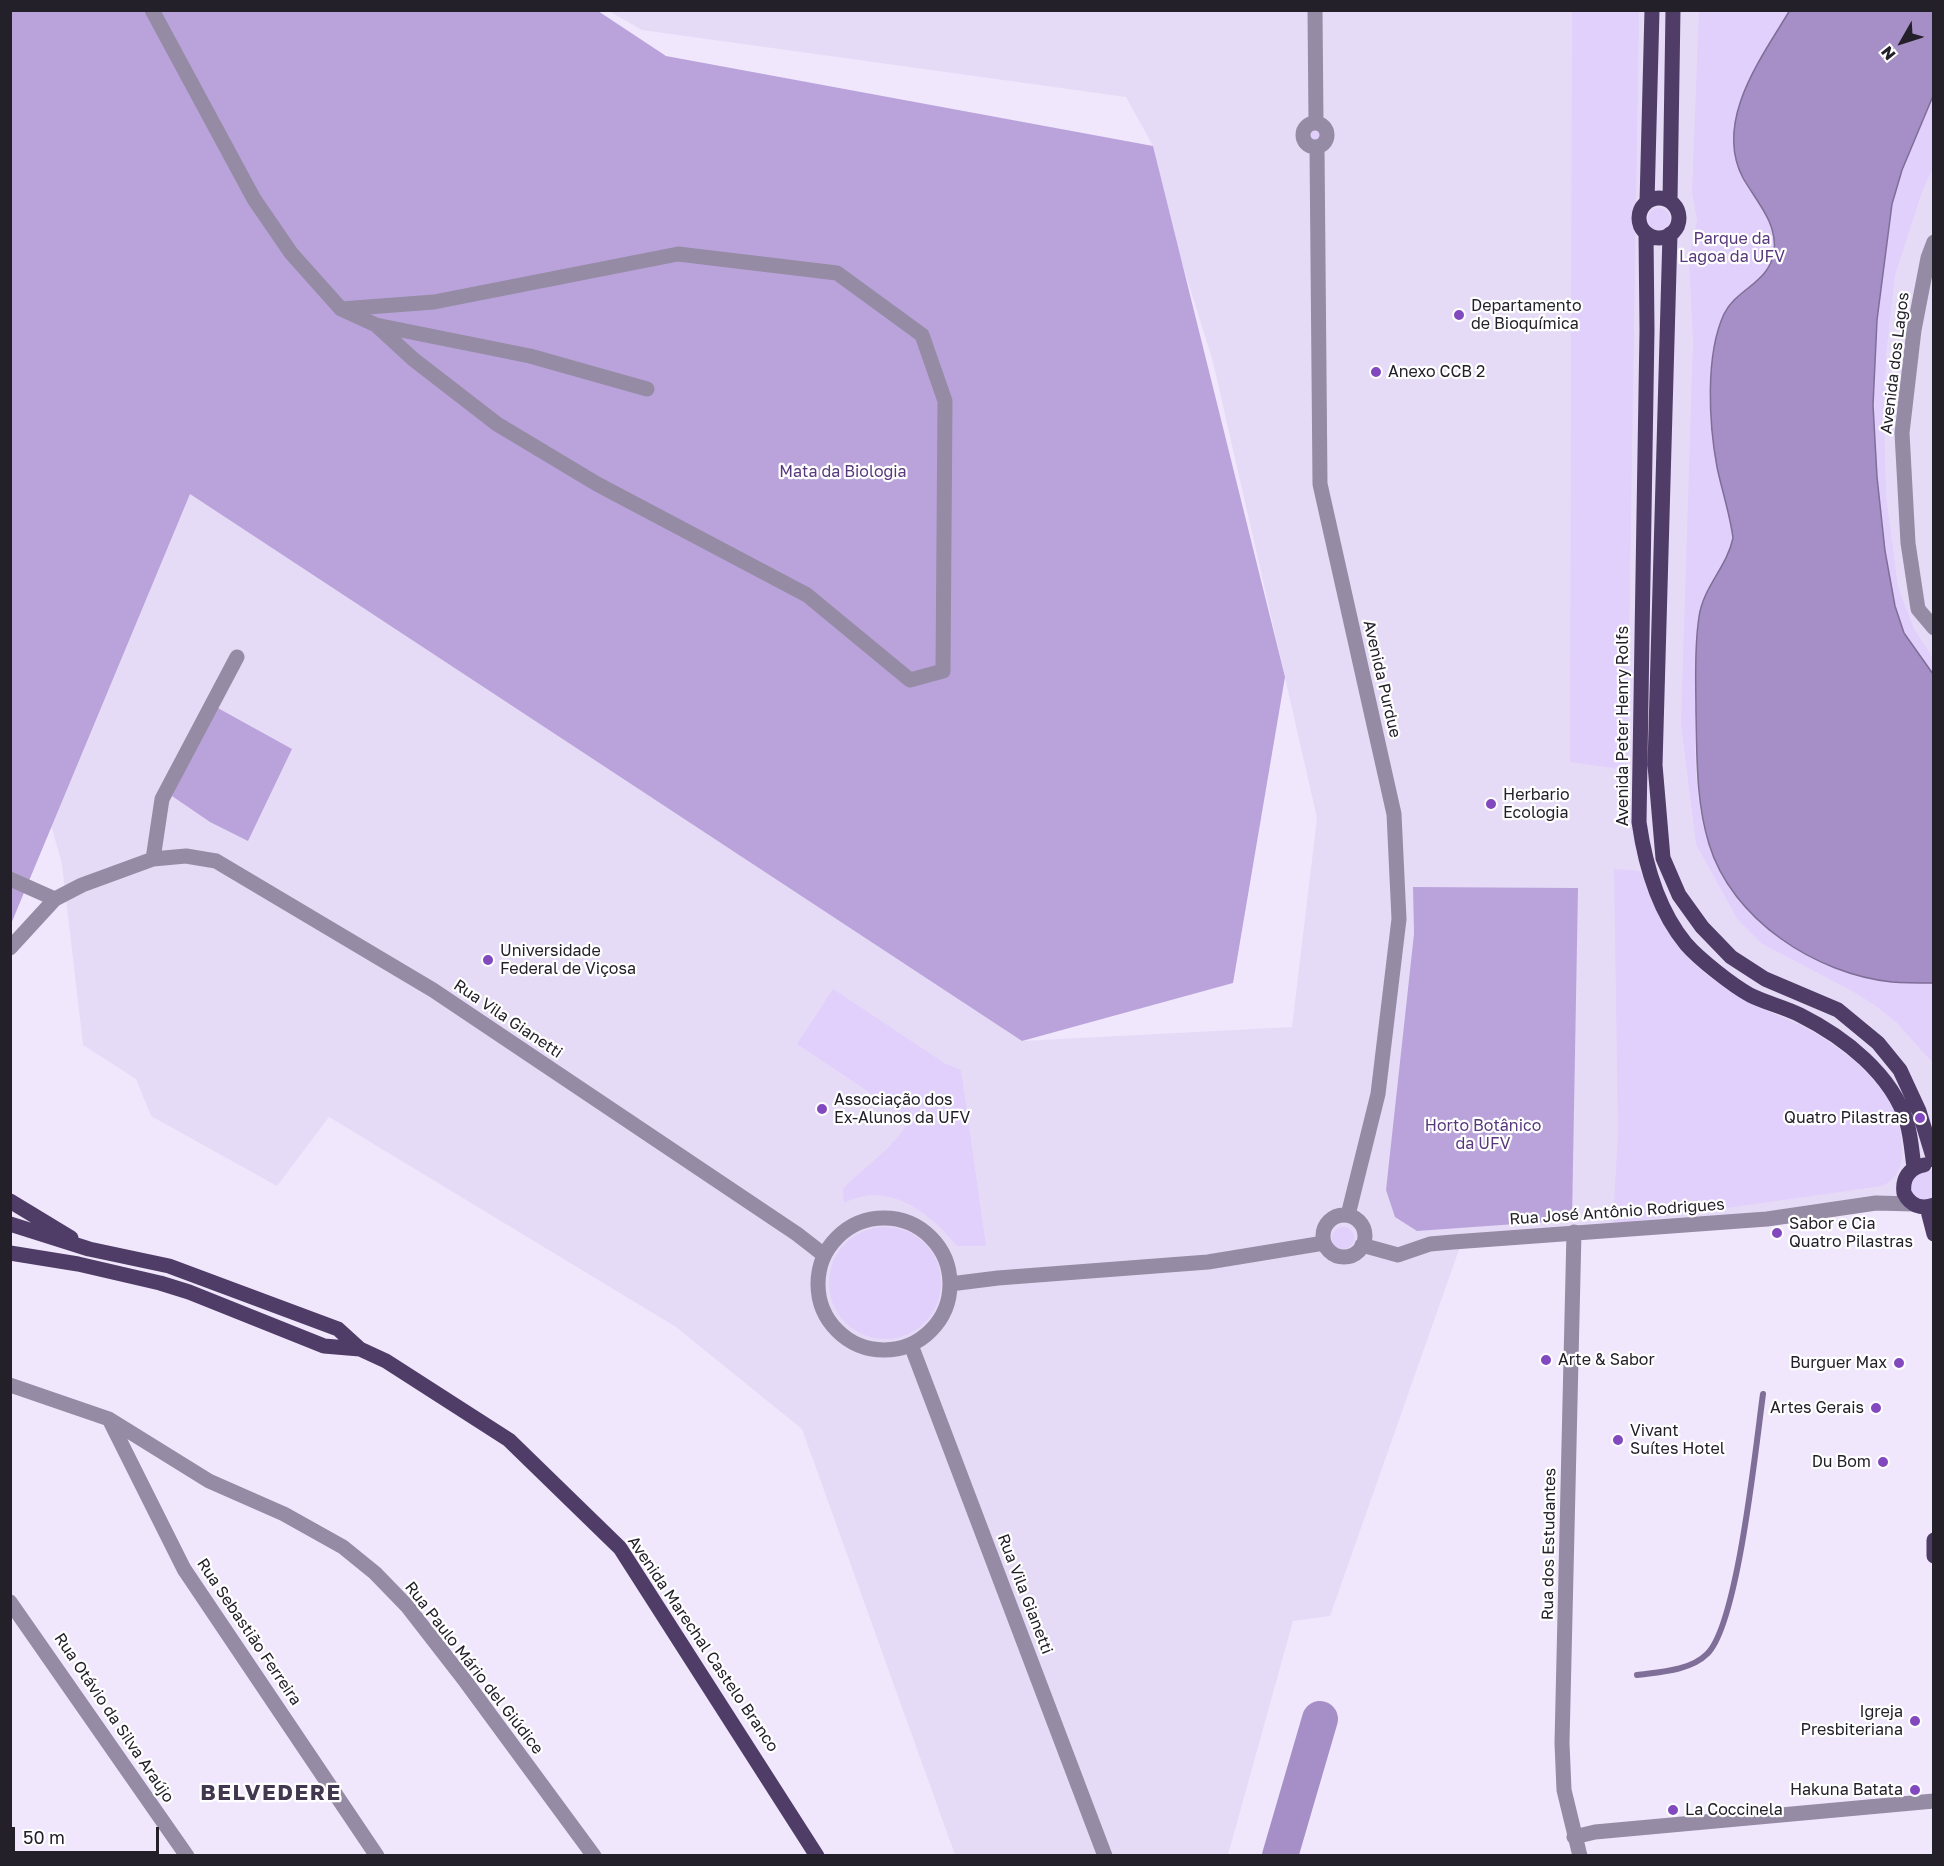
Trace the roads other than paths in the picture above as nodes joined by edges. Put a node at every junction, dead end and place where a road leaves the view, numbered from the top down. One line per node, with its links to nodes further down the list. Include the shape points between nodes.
1 (152, 10): 10 (street, via 254,199 291,253)
2 (1315, 10): 26 (street, Avenida Purdue, via 1316,123 1305,128 1303,136 1306,144 1317,147 1320,484 1394,814 1399,919 1378,1094)
3 (1652, 10): 6 (main road)
4 (1673, 10): 5 (main road)
5 (1670, 201): 6 (main road, via 1658,198); 8 (main road, via 1679,218)
6 (1647, 202): 7 (main road, via 1640,214)
7 (1646, 233): 8 (main road, via 1658,238); 20 (main road, Avenida Peter Henry Rolfs, via 1639,822 1645,861 1661,902 1686,944 1749,994 1801,1016 1843,1041 1869,1063 1893,1094 1907,1123)
8 (1670, 234): 19 (main road, Avenida Peter Henry Rolfs, via 1655,765 1663,858 1679,895 1731,957 1765,979 1838,1010 1878,1043 1900,1070 1919,1111)
9 (1934, 242): 13 (street, Avenida dos Lagos, via 1914,330 1902,433 1908,543 1918,609)
10 (341, 309): 11 (street); 11 (street, via 434,302 678,254 837,273 922,335 945,401 943,671 910,680 807,595 597,484 497,424)
11 (376, 325): 12 (street, via 530,356)
12 (647, 389)
13 (1934, 628)
14 (237, 657): 15 (street, via 162,799)
15 (153, 859): 17 (street, Rua Vila Gianetti); 34 (street, Rua Vila Gianetti, via 186,856 216,861 433,990)
16 (10, 879): 17 (street)
17 (55, 898): 18 (street)
18 (10, 948)
19 (1934, 1160)
20 (1914, 1167): 21 (main road); 22 (main road, via 1906,1176)
21 (1934, 1167)
22 (1904, 1188): 24 (street, Rua José Antônio Rodrigues); 25 (main road, via 1906,1197)
23 (10, 1201): 32 (main road)
24 (1876, 1203): 25 (street, Rua José Antônio Rodrigues); 28 (street, Rua José Antônio Rodrigues, via 1767,1220)
25 (1925, 1206): 29 (main road)
26 (1348, 1215): 30 (street, via 1336,1216 1326,1224); 31 (street, via 1363,1227)
27 (10, 1224): 32 (main road, Avenida Marechal Castelo Branco)
28 (1574, 1232): 31 (street, Rua José Antônio Rodrigues, via 1430,1244 1398,1255); 44 (street, Rua dos Estudantes, via 1562,1743 1564,1790)
29 (1934, 1234)
30 (1324, 1243): 31 (street, via 1333,1253 1346,1257); 35 (street, via 1208,1262)
31 (1362, 1245)
32 (89, 1249): 37 (main road, Avenida Marechal Castelo Branco, via 169,1266 338,1329)
33 (10, 1253): 37 (main road, Avenida Marechal Castelo Branco, via 159,1283 324,1346)
34 (824, 1255): 35 (street, via 853,1224 873,1218 895,1218 915,1225 932,1238 944,1256); 36 (street, via 818,1274 818,1294 824,1314 836,1330 852,1343 871,1350 891,1351)
35 (950, 1284): 36 (street, via 946,1310 926,1336)
36 (911, 1345): 49 (street, Rua Vila Gianetti)
37 (360, 1349): 48 (main road, Avenida Marechal Castelo Branco, via 386,1361 509,1440 620,1548)
38 (11, 1386): 39 (street, Rua Paulo Mário del Giúdice)
39 (109, 1419): 46 (street, Rua Sebastião Ferreira, via 184,1569); 47 (street, Rua Paulo Mário del Giúdice, via 208,1481 284,1514 343,1547 375,1573 407,1606 460,1674)
40 (1934, 1540): 41 (main road)
41 (1934, 1556)
42 (10, 1602): 45 (street, Rua Otávio da Silva Araújo)
43 (1934, 1801): 44 (street)
44 (1574, 1837): 50 (street, Rua dos Estudantes)
45 (187, 1856)
46 (377, 1856)
47 (594, 1856)
48 (817, 1856)
49 (1105, 1856)
50 (1580, 1856)

